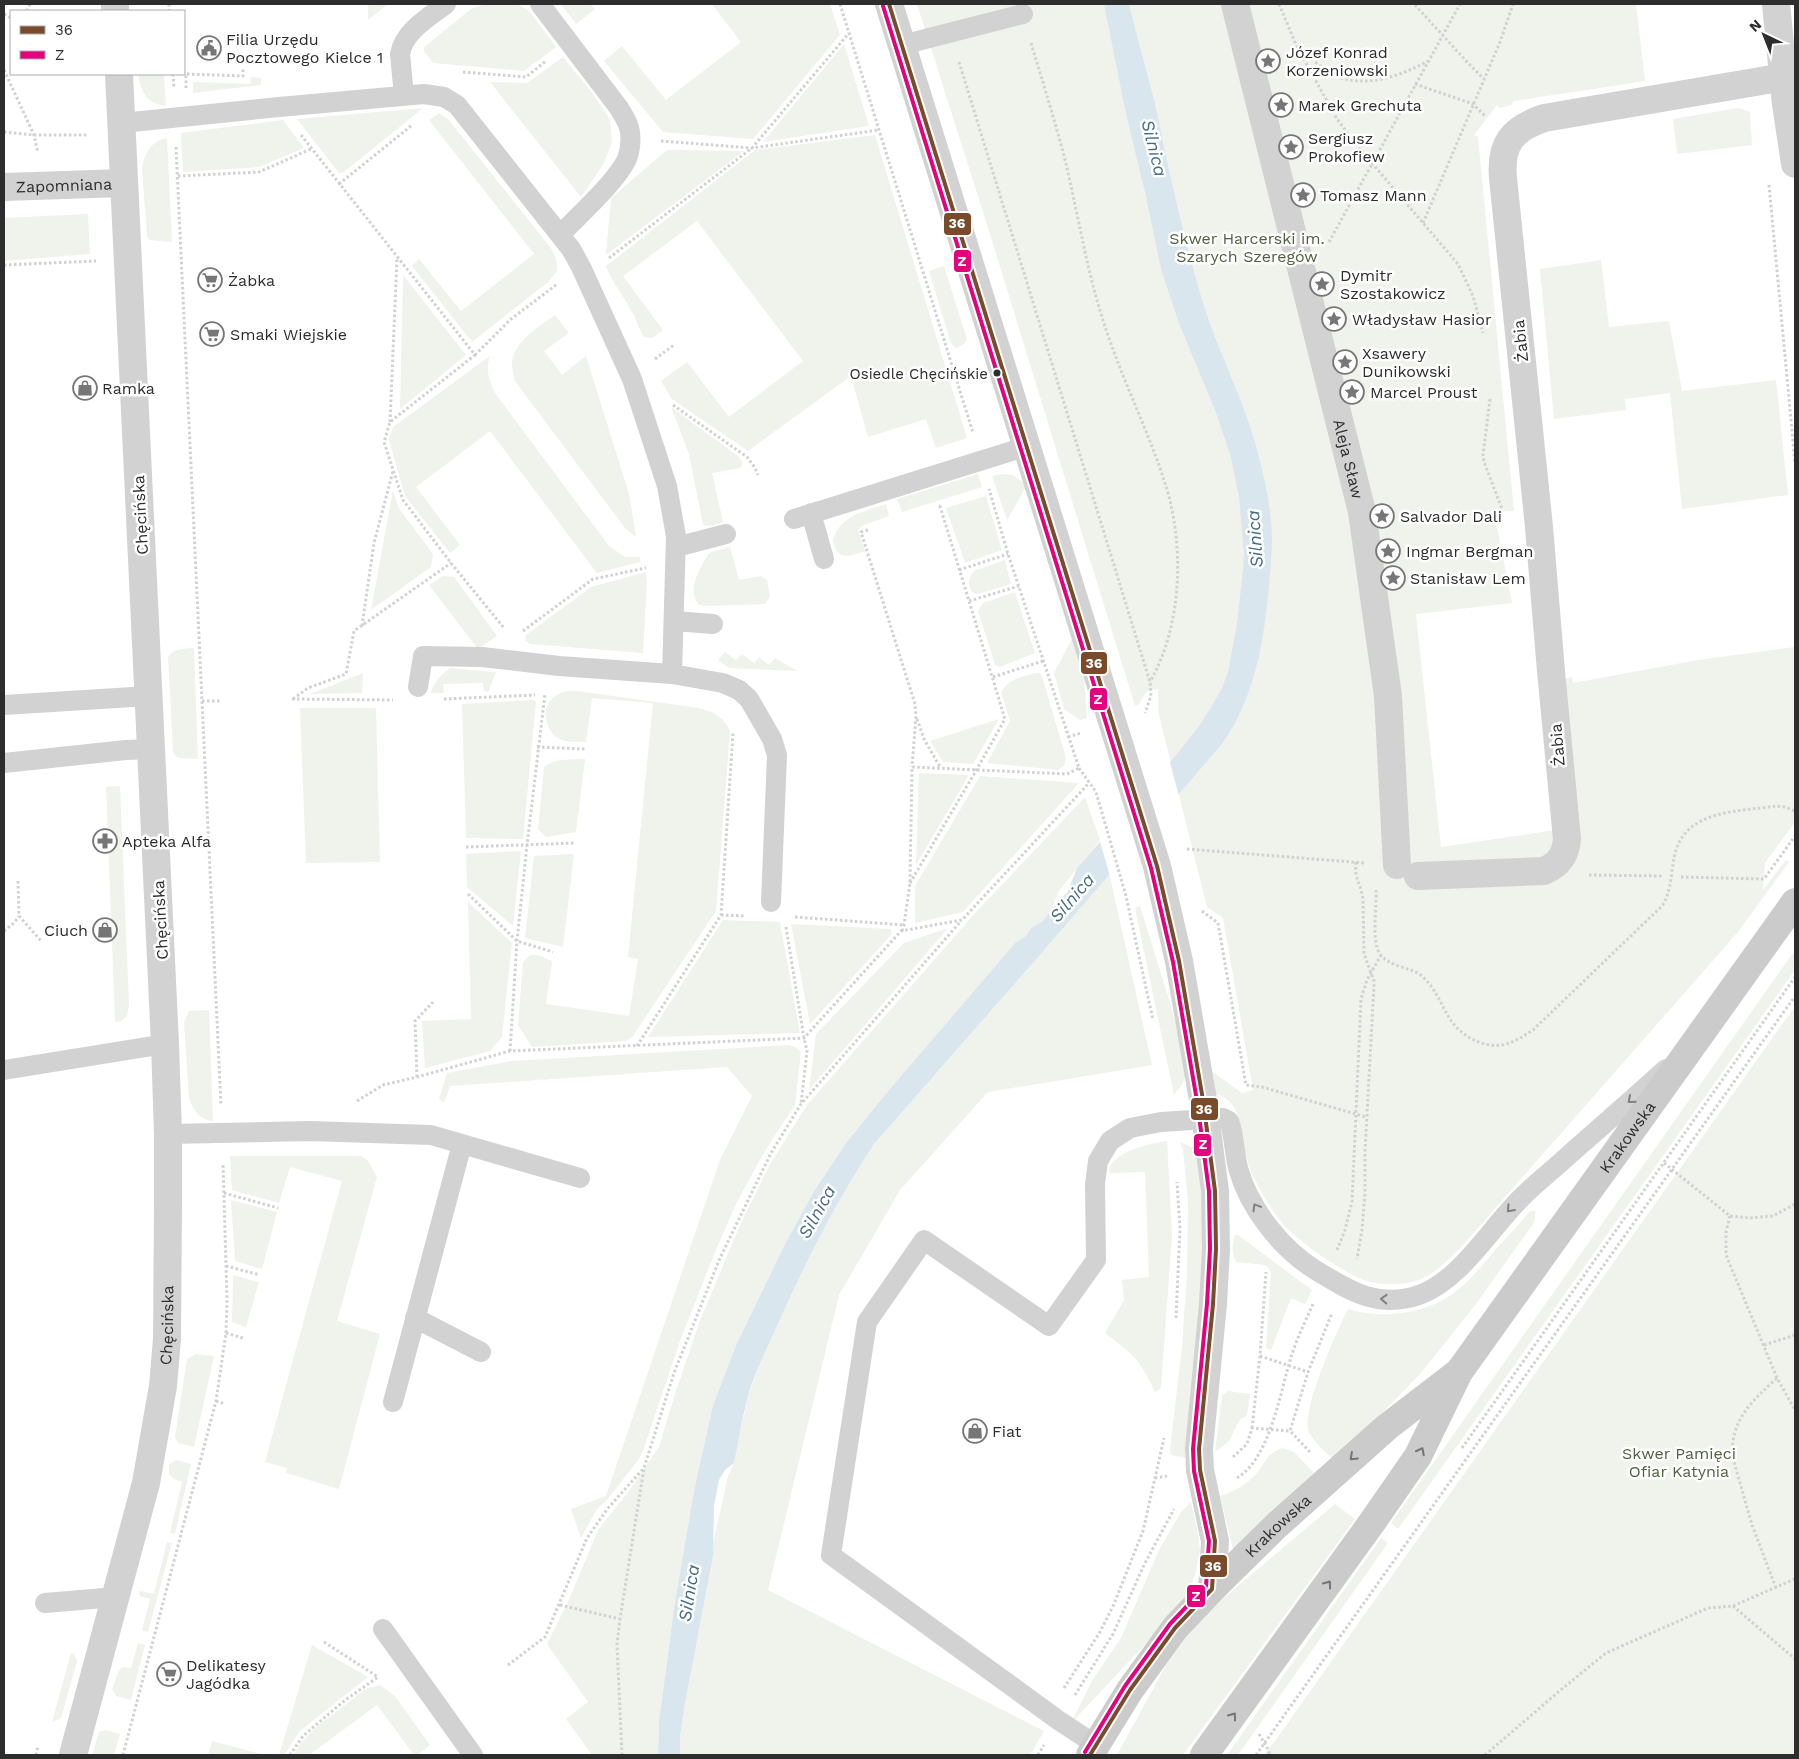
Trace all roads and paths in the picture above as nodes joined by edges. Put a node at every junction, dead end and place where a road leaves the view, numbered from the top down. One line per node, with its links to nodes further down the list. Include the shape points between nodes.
1 (446, 4): 26 (lane, via 412,31 404,43 400,54)
2 (540, 4): 37 (lane, via 619,108 628,123)
3 (840, 4): 12 (path)
4 (889, 4): 15 (street)
5 (1235, 4): 53 (street, Aleja Sław)
6 (1280, 4): 16 (path)
7 (1460, 4): 14 (path)
8 (1513, 4): 23 (path)
9 (1776, 4): 22 (street)
10 (1415, 5): 14 (path)
11 (1023, 14): 13 (lane); 91 (path, via 1063,152 1102,317 1164,479 1172,509 1177,565 1174,608 1166,649)
12 (849, 32): 33 (path); 38 (path)
13 (950, 33): 15 (lane); 91 (path)
14 (1442, 34): 17 (path); 23 (path)
15 (902, 45): 62 (street)
16 (1297, 47): 17 (path, via 1332,74 1352,80 1396,77); 40 (path, via 1337,119)
17 (1428, 61): 24 (path)
18 (243, 67): 25 (path, via 243,76 186,74 186,88)
19 (4, 70): 36 (path)
20 (119, 75): 32 (street, Chęcińska)
21 (173, 75): 25 (path)
22 (1784, 77): 41 (street); 120 (street, Żabia, via 1544,118 1515,132 1506,146 1503,178 1540,527 1566,849 1553,867 1544,871)
23 (1484, 79): 28 (path)
24 (1415, 84): 28 (path); 40 (path)
25 (174, 90): 31 (path)
26 (404, 96): 27 (lane, via 424,94); 29 (lane)
27 (446, 98): 45 (path); 48 (lane, via 462,110)
28 (1473, 104): 30 (path); 47 (path)
29 (279, 107): 31 (lane); 39 (path)
30 (1484, 115)
31 (175, 119): 32 (lane); 42 (path)
32 (122, 123): 44 (street, Chęcińska)
33 (879, 130): 38 (path); 61 (path)
34 (4, 132): 36 (path)
35 (94, 134): 36 (path)
36 (34, 136)
37 (630, 139): 38 (path); 48 (lane, via 627,158 618,174)
38 (752, 148): 52 (path, via 600,265 600,260)
39 (312, 149): 42 (path, via 260,172); 45 (path)
40 (1372, 164): 47 (path); 53 (path)
41 (1795, 164)
42 (178, 176): 98 (path)
43 (1768, 177): 63 (path)
44 (124, 183): 46 (street, Zapomniana); 94 (street, Chęcińska)
45 (339, 184): 49 (path)
46 (4, 187)
47 (1423, 223): 54 (path, via 1463,272)
48 (561, 234): 52 (lane)
49 (397, 257): 56 (path); 60 (path)
50 (102, 261): 51 (path)
51 (4, 265)
52 (581, 267): 56 (path, via 511,319); 75 (lane, via 626,365 668,486)
53 (1306, 284): 120 (street, Aleja Sław, via 1362,512 1388,696)
54 (1483, 335)
55 (674, 345): 57 (path)
56 (475, 355): 60 (path)
57 (648, 363)
58 (1491, 394): 72 (path, via 1483,455)
59 (669, 402): 65 (path, via 747,457)
60 (390, 422): 64 (path, via 384,442)
61 (975, 440)
62 (1028, 446): 77 (lane, via 803,516); 159 (street, via 1157,866 1179,961)
63 (1795, 463)
64 (394, 470): 78 (path, via 404,500); 84 (path, via 374,543)
65 (758, 475)
66 (988, 485): 67 (path)
67 (990, 492): 68 (path); 76 (path)
68 (982, 494)
69 (948, 504): 70 (path)
70 (940, 506): 71 (path); 79 (path)
71 (932, 509)
72 (1502, 511)
73 (871, 529): 102 (path, via 861,532)
74 (726, 534): 75 (lane)
75 (676, 554): 82 (lane); 85 (path, via 593,579)
76 (1008, 554): 79 (path); 80 (path)
77 (824, 559)
78 (451, 563): 84 (path); 85 (path)
79 (959, 570): 81 (path)
80 (1019, 586): 81 (path); 87 (path)
81 (969, 601): 90 (path)
82 (674, 620): 83 (lane); 89 (lane)
83 (713, 624)
84 (362, 626): 96 (path, via 354,631 346,674 308,688 292,700)
85 (512, 638): 86 (path)
86 (504, 659): 88 (lane); 92 (lane, via 423,656); 95 (path)
87 (1043, 661): 90 (path); 110 (path)
88 (559, 666): 89 (lane); 93 (path, via 557,682)
89 (672, 674): 127 (lane, via 722,683 739,690 749,699 772,739 777,764)
90 (993, 677): 111 (path, via 1005,718)
91 (1150, 682): 101 (path, via 1151,696)
92 (418, 687)
93 (543, 695): 95 (path); 104 (path)
94 (149, 696): 100 (lane); 105 (street, Chęcińska)
95 (489, 698): 97 (path)
96 (398, 700)
97 (436, 700)
98 (202, 701): 99 (path); 160 (path)
99 (222, 701)
100 (4, 704)
101 (1145, 714)
102 (916, 716): 108 (path); 109 (path)
103 (733, 729): 130 (path)
104 (537, 747): 106 (path); 116 (path)
105 (152, 749): 107 (lane); 149 (street, Chęcińska)
106 (586, 749)
107 (4, 763)
108 (912, 767): 109 (path); 125 (path)
109 (940, 768): 111 (path)
110 (1079, 768): 111 (path, via 1067,774); 112 (path)
111 (977, 769): 125 (path)
112 (1089, 783): 134 (path); 147 (path, via 1096,792 1126,896)
113 (1795, 811): 142 (path, via 1776,806 1714,816 1695,823 1677,846 1662,906 1533,1030 1502,1045 1465,1035 1455,1026 1423,977)
114 (1795, 836): 123 (path, via 1764,879)
115 (575, 843): 116 (path)
116 (527, 845): 117 (path); 139 (path)
117 (466, 847)
118 (1186, 858): 119 (path, via 1184,849)
119 (1356, 862): 120 (path); 143 (path, via 1356,878 1363,892 1364,954)
120 (1396, 868): 142 (path, via 1376,898 1376,940)
121 (1589, 875): 122 (path)
122 (1662, 876)
123 (1681, 877)
124 (18, 880): 131 (path)
125 (910, 884): 135 (path)
126 (468, 894): 139 (path)
127 (771, 902)
128 (1795, 902): 150 (street, Krakowska)
129 (1201, 910): 157 (path, via 1218,923 1246,1085)
130 (722, 915): 132 (path); 151 (path)
131 (19, 916): 137 (path); 140 (path)
132 (748, 916)
133 (793, 917): 135 (path)
134 (962, 920): 138 (path); 156 (path)
135 (904, 925): 138 (path)
136 (786, 926): 148 (path)
137 (4, 931)
138 (901, 931): 148 (path)
139 (518, 941): 141 (path); 152 (path)
140 (42, 942)
141 (553, 952)
142 (1380, 955): 143 (path)
143 (1371, 973): 157 (path, via 1361,999); 158 (path, via 1374,986)
144 (1795, 977): 163 (path)
145 (1795, 996): 164 (path)
146 (432, 1002): 154 (path, via 415,1021)
147 (1153, 1021)
148 (804, 1038): 151 (path); 156 (path, via 807,1051)
149 (165, 1044): 153 (lane); 161 (street, Chęcińska)
150 (1694, 1045): 159 (lane, one-way to 159, via 1521,1197 1452,1274 1428,1291 1404,1299 1357,1294 1299,1258 1272,1231 1249,1195 1238,1168 1228,1121 1223,1118); 188 (street, Krakowska)
151 (636, 1046): 152 (path)
152 (510, 1051): 154 (path)
153 (4, 1070)
154 (417, 1078): 155 (path, via 383,1085)
155 (352, 1104)
156 (801, 1104): 201 (path, via 772,1153 720,1258 674,1373)
157 (1355, 1114): 158 (path); 171 (path, via 1352,1202 1346,1230)
158 (1366, 1118): 173 (path, via 1366,1186 1360,1249)
159 (1206, 1119): 206 (street, via 1215,1191 1216,1249 1199,1449 1200,1470 1215,1541); 216 (lane, via 1171,1120 1130,1128 1110,1141 1098,1161 1095,1184 1096,1260 1049,1326 924,1240 867,1322 831,1555)
160 (222, 1133): 161 (lane); 162 (lane, via 310,1131 432,1135); 167 (path)
161 (168, 1134): 207 (street, Chęcińska, via 167,1339 163,1386 146,1483)
162 (462, 1144): 166 (lane); 178 (lane)
163 (1664, 1163): 164 (path); 198 (path)
164 (1672, 1169): 170 (path); 219 (path)
165 (1177, 1176): 179 (path, via 1180,1228)
166 (580, 1178)
167 (224, 1193): 169 (path); 172 (path)
168 (1795, 1204): 170 (path, via 1773,1216)
169 (278, 1208)
170 (1730, 1216): 183 (path, via 1726,1255)
171 (1335, 1254)
172 (226, 1266): 175 (path); 180 (path)
173 (1354, 1267)
174 (1266, 1272): 185 (path)
175 (260, 1275)
176 (1315, 1300): 186 (path)
177 (1333, 1311): 187 (path)
178 (415, 1318): 184 (lane); 191 (lane)
179 (1175, 1325)
180 (226, 1333): 182 (path); 190 (path)
181 (1795, 1335): 183 (path)
182 (243, 1338)
183 (1764, 1345): 189 (path)
184 (481, 1352)
185 (1260, 1356): 186 (path); 194 (path)
186 (1289, 1366): 187 (path); 195 (path)
187 (1308, 1372): 196 (path)
188 (1459, 1372): 206 (street, Krakowska, one-way to 206, via 1387,1427 1276,1526); 227 (street, Krakowska, one-way to 188, via 1418,1456)
189 (1777, 1378): 193 (path); 205 (path, via 1744,1410 1732,1443 1732,1455 1752,1525)
190 (216, 1401): 192 (path); 223 (path)
191 (393, 1402)
192 (225, 1404)
193 (1795, 1410)
194 (1252, 1428): 195 (path); 200 (path, via 1247,1444)
195 (1270, 1429): 196 (path); 202 (path, via 1258,1457)
196 (1290, 1431): 199 (path)
197 (1165, 1433): 216 (path, via 1143,1531 1108,1616 1064,1690)
198 (1460, 1451)
199 (1310, 1452)
200 (1230, 1458)
201 (644, 1468): 209 (path, via 608,1508 587,1538); 211 (path)
202 (1233, 1480)
203 (1179, 1503): 216 (path, via 1144,1565 1114,1634)
204 (1795, 1579): 205 (path)
205 (1776, 1588): 210 (path)
206 (1212, 1589): 220 (street, Krakowska, via 1175,1628 1130,1690)
207 (116, 1597): 208 (lane); 222 (street, Chęcińska)
208 (45, 1603)
209 (560, 1605): 211 (path); 214 (path, via 545,1637)
210 (1733, 1606): 213 (path); 230 (path, via 1708,1608 1606,1654)
211 (620, 1618): 226 (path, via 617,1644)
212 (383, 1629): 225 (lane)
213 (1795, 1659)
214 (508, 1666)
215 (378, 1677): 224 (path, via 302,1736)
216 (1058, 1720): 220 (lane)
217 (1259, 1734): 219 (path)
218 (40, 1741): 221 (path)
219 (1264, 1744): 228 (path); 229 (path)
220 (1093, 1750)
221 (36, 1755)
222 (73, 1755)
223 (123, 1755)
224 (290, 1755)
225 (472, 1755)
226 (622, 1755)
227 (1204, 1755)
228 (1256, 1755)
229 (1268, 1755)
230 (1484, 1755)

